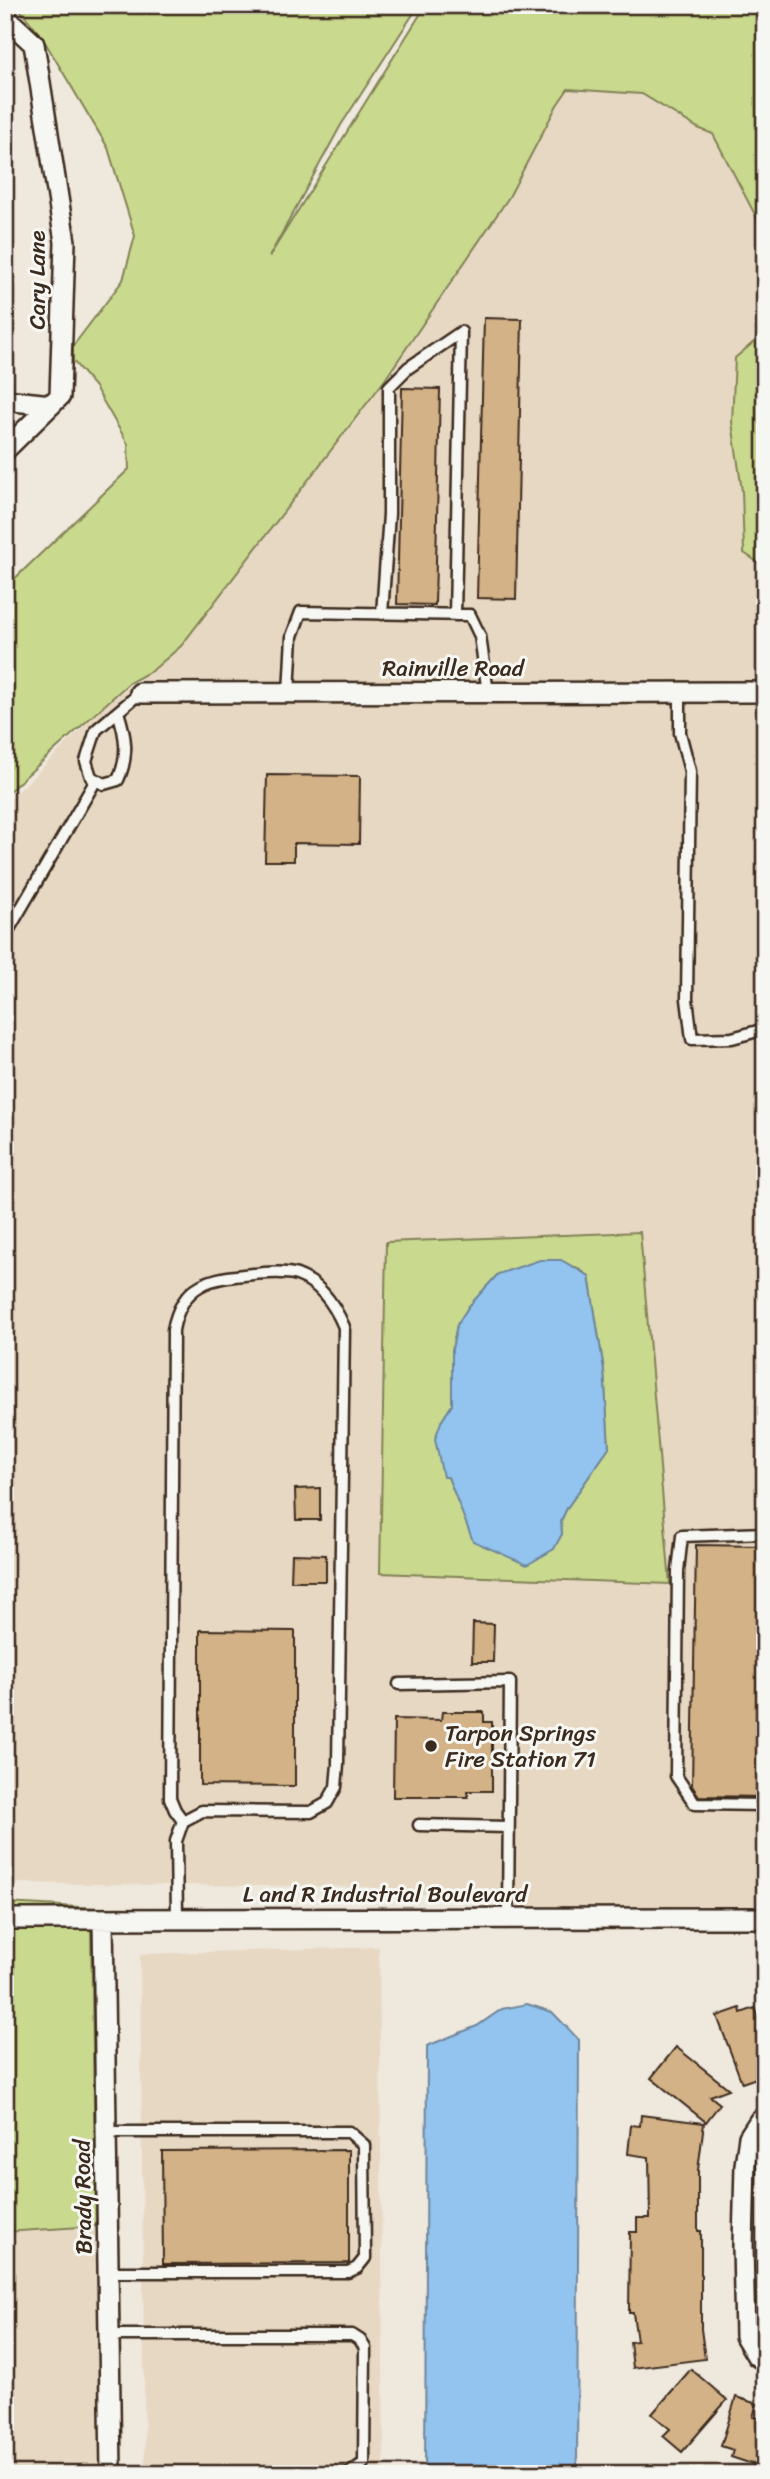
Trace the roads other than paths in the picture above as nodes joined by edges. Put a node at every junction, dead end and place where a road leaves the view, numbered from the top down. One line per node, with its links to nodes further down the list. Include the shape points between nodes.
1 (5, 17): 3 (street, Cary Lane, via 34,44 65,242 60,396)
2 (5, 400): 3 (street)
3 (51, 405): 4 (street, Cary Lane)
4 (5, 450)
5 (383, 614): 6 (lane); 6 (lane, via 389,387 408,368 461,332); 9 (lane, via 301,612 292,636)
6 (455, 615): 10 (lane, via 470,615 480,636)
7 (680, 692): 8 (street, Rainville Road); 10 (street, Rainville Road); 15 (lane, via 680,733 690,771 687,999 692,1039 732,1038)
8 (765, 692)
9 (289, 693): 10 (street, Rainville Road); 11 (street, Rainville Road)
10 (488, 693)
11 (140, 694): 12 (lane)
12 (118, 712): 13 (lane, via 96,730 86,761); 13 (lane, via 126,738 124,765 118,780 104,785)
13 (96, 780): 14 (lane)
14 (5, 936)
15 (765, 1030)
16 (765, 1533): 18 (lane, via 682,1536 676,1700 677,1776 695,1804)
17 (399, 1684): 21 (lane, via 510,1682)
18 (765, 1805)
19 (183, 1821): 19 (lane, via 202,1811 311,1812 327,1803 336,1787 344,1327 328,1299 297,1275 217,1277 194,1290 177,1311 173,1330 170,1798); 26 (lane, via 176,1841)
20 (419, 1825): 21 (lane)
21 (508, 1827): 22 (lane)
22 (508, 1918): 23 (street, L and R Industrial Boulevard); 26 (street, L and R Industrial Boulevard)
23 (765, 1918)
24 (5, 1919): 25 (street, L and R Industrial Boulevard)
25 (103, 1919): 26 (street, L and R Industrial Boulevard); 28 (street, Brady Road)
26 (177, 1919)
27 (765, 2118): 31 (street, via 749,2137 743,2246 745,2336)
28 (106, 2132): 29 (street, Brady Road); 29 (lane, via 349,2132 365,2146 365,2258 357,2268 348,2272)
29 (108, 2272): 30 (street, Brady Road)
30 (109, 2335): 32 (street, Brady Road); 32 (lane, via 352,2335 365,2348 364,2463 348,2474)
31 (765, 2361)
32 (111, 2473)

